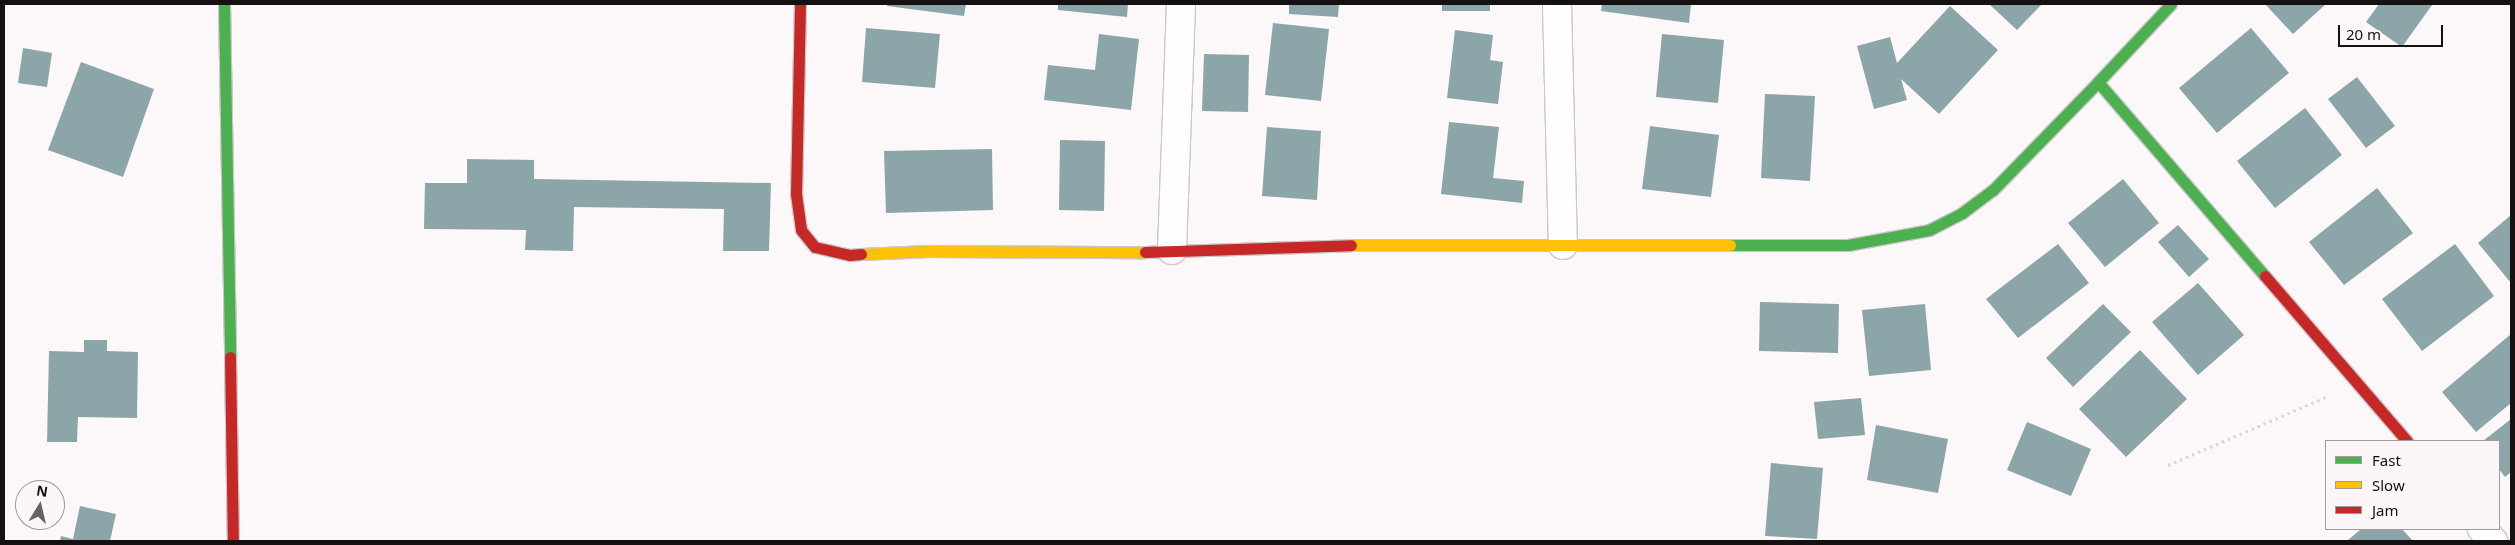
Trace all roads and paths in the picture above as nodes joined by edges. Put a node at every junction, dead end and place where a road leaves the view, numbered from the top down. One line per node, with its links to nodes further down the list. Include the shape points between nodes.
1 (224, 4): 13 (street)
2 (800, 4): 8 (street, via 796,194 801,230 815,247 850,255 929,251)
3 (1180, 4): 8 (street)
4 (1557, 4): 7 (street)
5 (2172, 4): 6 (street)
6 (2098, 82): 7 (street, via 1993,190 1962,213 1930,230 1848,245); 9 (street)
7 (1563, 245): 8 (street, via 1379,244)
8 (1172, 250)
9 (2357, 383): 10 (street); 11 (path)
10 (2406, 440)
11 (2168, 465)
12 (2483, 530): 14 (street)
13 (233, 541)
14 (2492, 541)

